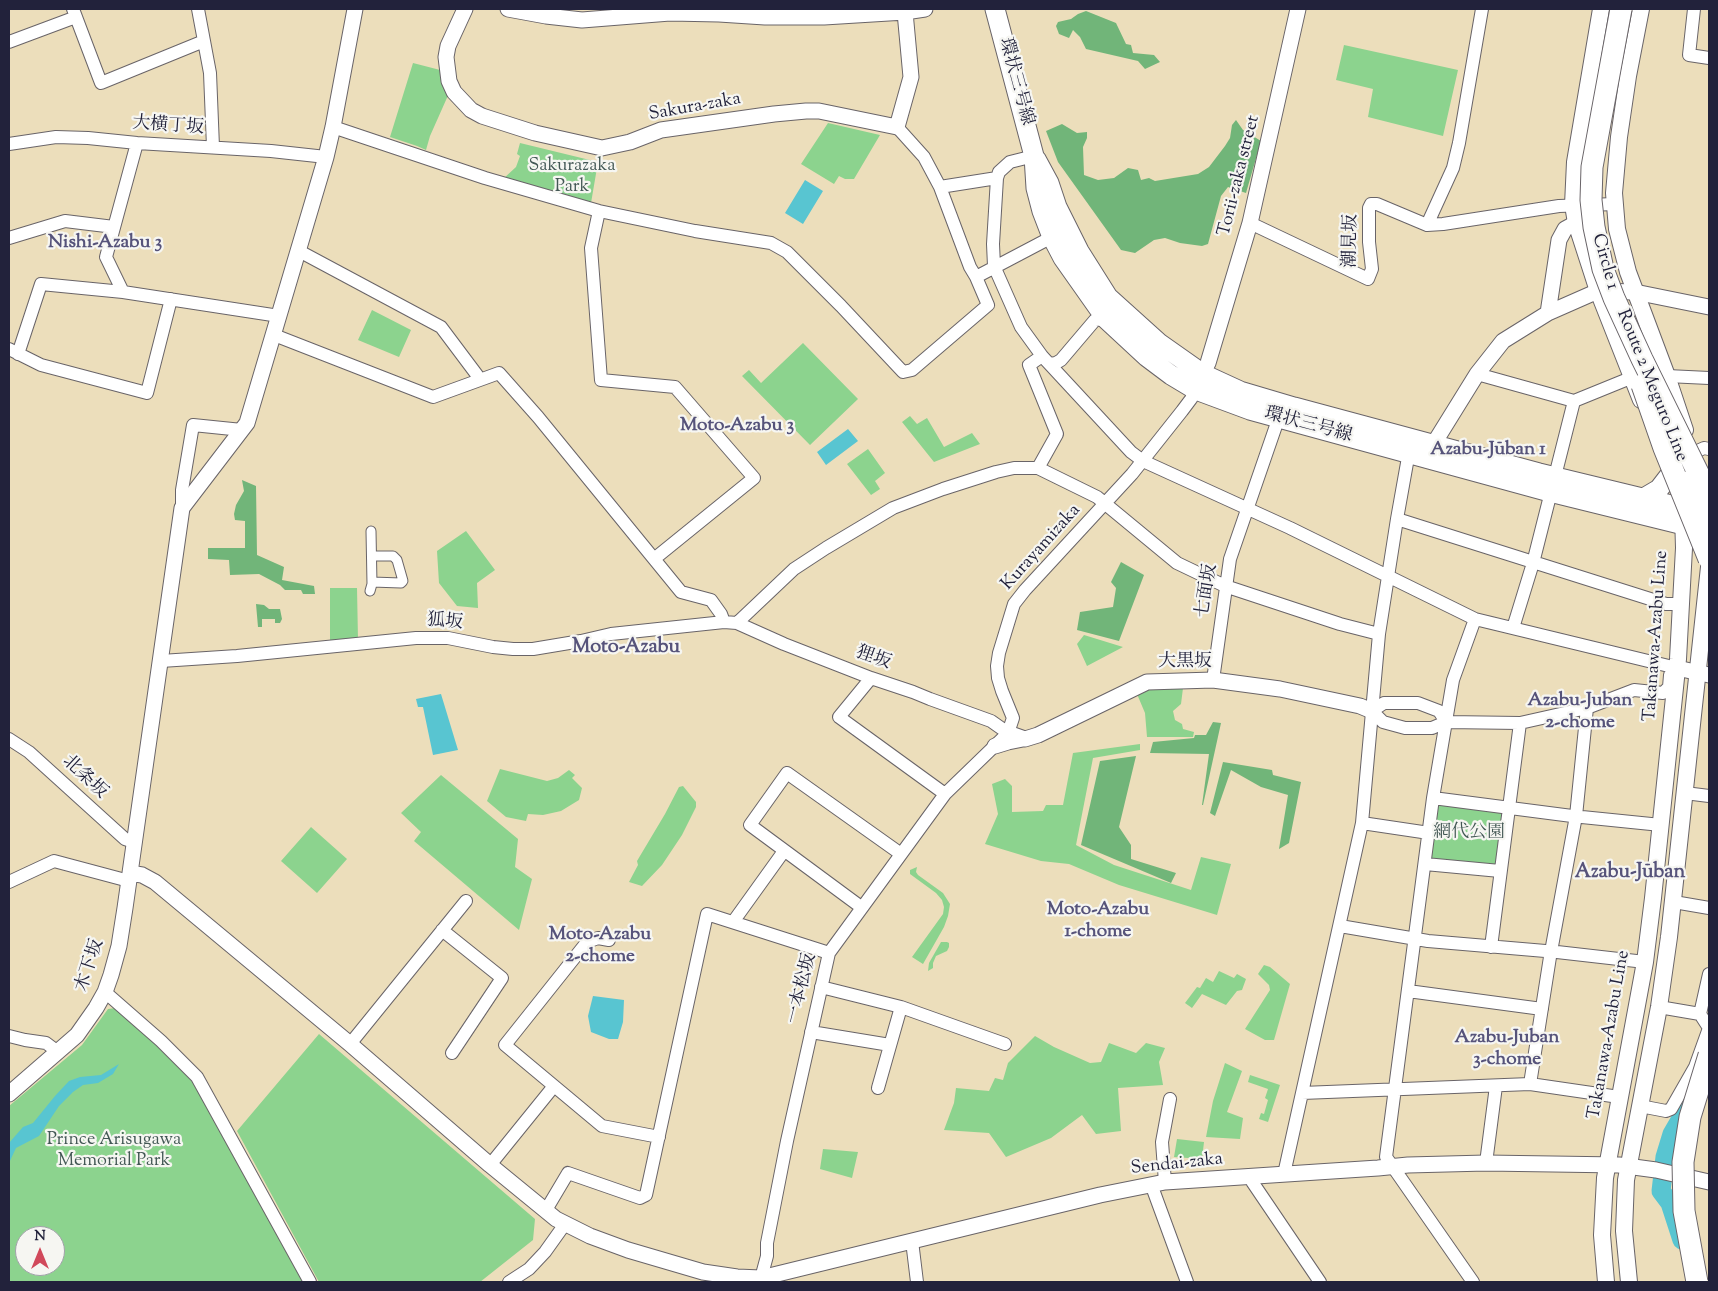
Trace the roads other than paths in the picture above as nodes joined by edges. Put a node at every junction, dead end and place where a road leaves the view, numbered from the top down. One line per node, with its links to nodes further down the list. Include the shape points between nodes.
1 (198, 9): 16 (street)
2 (355, 9): 19 (street)
3 (465, 9): 20 (street, Sakura-zaka, via 448,46 447,69 454,92 470,110 535,133 602,148 630,142 660,130 806,111)
4 (508, 9): 14 (street, via 582,20 670,13 824,17)
5 (925, 9): 14 (street)
6 (996, 9): 24 (main road, 環状三号線)
7 (1298, 9): 31 (street, Torii-zaka street)
8 (1482, 9): 33 (street, via 1453,168)
9 (1601, 9): 28 (main road, Takanawa-Azabu Line, via 1574,162)
10 (1620, 9): 39 (highway, Circle 1, bridge, via 1591,186 1593,220)
11 (1626, 9): 29 (highway, Circle 1, via 1597,186)
12 (1641, 9): 29 (main road, via 1619,137 1614,194)
13 (1694, 9): 18 (street, via 1689,55)
14 (905, 12): 20 (street, via 911,77)
15 (75, 13): 16 (street, via 101,83); 17 (street)
16 (204, 41): 23 (street, via 210,73)
17 (9, 42)
18 (1709, 58)
19 (334, 127): 25 (street); 30 (street, via 485,178)
20 (897, 127): 27 (street, via 924,157)
21 (137, 143): 22 (street, 大横丁坂, via 56,137); 23 (street, 大横丁坂); 34 (street)
22 (9, 144)
23 (213, 148): 25 (street, 大横丁坂)
24 (1034, 156): 26 (street, via 1010,162); 35 (main road, 環状三号線, via 1036,188); 57 (main road, 環状三号線, via 1072,238 1108,296)
25 (326, 157): 37 (street)
26 (997, 178): 27 (street); 38 (street)
27 (940, 187): 40 (street)
28 (1573, 205): 29 (street); 32 (main road, Takanawa-Azabu Line); 33 (street)
29 (1606, 208): 43 (main road, via 1617,229); 68 (highway, Circle 1, via 1606,254 1626,311); 77 (highway, Route 2 Meguro Line, bridge, via 1605,259 1620,310)
30 (599, 211): 40 (street, via 771,243 787,252 903,372 912,370 988,305); 80 (street, via 591,248 602,380 676,387 754,478)
31 (1250, 223): 33 (street, 潮見坂, via 1368,279 1372,269 1369,242 1371,204); 57 (street, Torii-zaka street)
32 (1576, 223): 41 (main road, Takanawa-Azabu Line); 46 (street, via 1565,229 1559,240)
33 (1427, 225)
34 (114, 228): 36 (street, via 65,221); 42 (street, via 106,257)
35 (1052, 237): 38 (street); 48 (main road, 環状三号線)
36 (9, 238)
37 (299, 251): 47 (street); 56 (street, via 441,327)
38 (994, 266): 40 (street); 51 (street, via 1021,327)
39 (1603, 269): 69 (highway, Circle 1, bridge, via 1619,310); 81 (highway, Route 2 Meguro Line, bridge, via 1664,448)
40 (976, 277)
41 (1598, 291): 43 (street); 46 (street); 54 (main road, Takanawa-Azabu Line)
42 (123, 292): 44 (street); 50 (street, via 41,284)
43 (1635, 292): 45 (street); 53 (main road)
44 (171, 299): 47 (street); 50 (street, via 148,393 42,365)
45 (1709, 307)
46 (1548, 313): 52 (street, via 1503,341)
47 (279, 316): 49 (street)
48 (1106, 319): 51 (street, via 1095,320 1061,360 1056,363); 57 (main road, 環状三号線, via 1171,375)
49 (274, 335): 56 (street, via 433,397); 60 (street, via 247,423)
50 (14, 352)
51 (1046, 360): 64 (street); 65 (street, via 1029,365 1057,434)
52 (1477, 374): 58 (street); 61 (street)
53 (1667, 376): 55 (street); 62 (main road)
54 (1633, 377): 58 (street); 66 (main road, Takanawa-Azabu Line)
55 (1709, 378)
56 (480, 379): 80 (street, via 500,373)
57 (1200, 382): 59 (main road, 環状三号線, via 1234,405); 61 (main road, 環状三号線); 64 (street, Kurayamizaka)
58 (1574, 401): 67 (street)
59 (1279, 417): 63 (main road, 環状三号線); 73 (street, 七面坂)
60 (242, 430): 72 (street); 72 (street, via 193,424)
61 (1433, 445): 63 (street); 67 (main road, 環状三号線)
62 (1701, 451): 69 (main road)
63 (1410, 454): 67 (main road, 環状三号線); 76 (street)
64 (1143, 461): 71 (street, Kurayamizaka); 73 (street)
65 (1038, 468): 71 (street, via 1098,497); 88 (street, via 996,472 893,508 794,570)
66 (1669, 476): 70 (main road, via 1659,489); 75 (main road, Takanawa-Azabu Line)
67 (1552, 484): 70 (main road, 環状三号線); 75 (main road, 環状三号線); 82 (street)
68 (1709, 484)
69 (1709, 495)
70 (1642, 499): 75 (main road, 環状三号線)
71 (1105, 504): 85 (street, via 1177,563); 100 (street, Kurayamizaka, via 1014,604 997,666 998,678 1013,718)
72 (182, 508): 91 (street, 木下坂)
73 (1247, 509): 84 (street); 85 (street, 七面坂, via 1230,559)
74 (1709, 513): 75 (main road)
75 (1683, 517): 77 (main road, 環状三号線); 86 (main road, Takanawa-Azabu Line)
76 (1397, 519): 82 (street); 84 (street)
77 (1709, 529)
78 (372, 530): 79 (street)
79 (372, 556): 79 (street, via 371,587 401,583 397,560 393,556)
80 (654, 559): 88 (street, via 681,592 711,600)
81 (1709, 559)
82 (1533, 563): 86 (street, via 1666,604); 89 (street)
83 (1709, 568): 93 (main road)
84 (1388, 576): 87 (street); 90 (street)
85 (1225, 586): 90 (street); 95 (street, 七面坂)
86 (1681, 604): 92 (main road, Takanawa-Azabu Line)
87 (1475, 619): 89 (street); 98 (street, via 1453,680)
88 (731, 623): 91 (street, 狐坂, via 611,634 533,649 493,647 448,638 416,638); 94 (street, 狸坂)
89 (1513, 628): 92 (street)
90 (1379, 634): 97 (street)
91 (161, 661): 113 (street, 木下坂)
92 (1677, 668): 93 (street); 96 (street, via 1671,670 1669,687 1663,693 1634,690); 111 (main road, Takanawa-Azabu Line)
93 (1703, 673): 104 (main road)
94 (871, 678): 100 (street, 狸坂, via 991,721); 105 (street, via 839,717)
95 (1213, 680): 97 (street, 大黒坂, via 1280,689); 102 (street, 大黒坂, via 1147,682)
96 (1587, 708): 99 (street); 109 (street)
97 (1372, 711): 98 (street, via 1383,722 1405,728 1432,728); 98 (street, via 1385,703 1418,703 1439,711); 110 (street)
98 (1446, 722): 99 (street); 107 (street)
99 (1520, 723): 108 (street)
100 (1008, 733): 102 (street); 103 (street, 一本松坂)
101 (9, 739): 113 (street, 北条坂, via 30,752 125,839)
102 (1025, 739): 103 (street, 大黒坂)
103 (995, 746): 105 (street, 一本松坂)
104 (1685, 793): 106 (street); 121 (main road)
105 (945, 794): 115 (street, 一本松坂)
106 (1709, 796)
107 (1433, 798): 108 (street); 112 (street)
108 (1509, 808): 109 (street); 117 (street)
109 (1576, 816): 111 (street); 130 (street)
110 (1362, 823): 112 (street); 125 (street)
111 (1661, 825): 132 (main road, Takanawa-Azabu Line)
112 (1429, 833): 116 (street)
113 (134, 842): 118 (street, 木下坂)
114 (784, 850): 115 (street, via 750,825 788,773); 122 (street); 124 (street)
115 (901, 854): 122 (street, 一本松坂)
116 (1425, 864): 117 (street); 128 (street)
117 (1500, 871): 129 (street)
118 (129, 877): 119 (street, via 54,861); 136 (street, 木下坂, via 116,962); 143 (street, Sendai-zaka, via 142,876 155,882)
119 (9, 882)
120 (466, 901): 126 (street)
121 (1674, 902): 123 (street); 137 (main road)
122 (861, 907): 131 (street, 一本松坂)
123 (1709, 908)
124 (733, 922): 131 (street); 160 (street, via 707,914)
125 (1340, 926): 128 (street); 155 (street)
126 (442, 930): 143 (street); 147 (street, via 502,978)
127 (609, 940): 151 (street, via 598,938 587,942 505,1045)
128 (1415, 940): 129 (street); 135 (street)
129 (1491, 947): 130 (street)
130 (1552, 951): 132 (street); 139 (street)
131 (829, 953): 134 (street, 一本松坂)
132 (1645, 962): 157 (main road, Takanawa-Azabu Line)
133 (1709, 974): 140 (street)
134 (821, 987): 138 (street); 141 (street, 一本松坂)
135 (1408, 991): 139 (street); 154 (street)
136 (105, 992): 146 (street, 木下坂, via 77,1035); 176 (street, via 197,1077)
137 (1659, 1007): 140 (street); 159 (main road)
138 (901, 1008): 144 (street); 145 (street)
139 (1542, 1009): 150 (street)
140 (1700, 1014): 159 (street, via 1709,1028 1704,1045 1671,1109)
141 (811, 1032): 145 (street); 175 (street, 一本松坂, via 779,1180)
142 (9, 1036): 146 (street, via 46,1043)
143 (350, 1044): 163 (street, Sendai-zaka)
144 (1005, 1044)
145 (890, 1045): 153 (street)
146 (58, 1052): 156 (street, 木下坂)
147 (452, 1053)
148 (1709, 1055): 184 (highway, bridge, via 1690,1117 1683,1162 1684,1211)
149 (1709, 1074): 173 (highway, via 1696,1115 1692,1151 1695,1205)
150 (1530, 1084): 152 (street); 157 (street)
151 (554, 1086): 160 (street, via 602,1126); 163 (street)
152 (1496, 1086): 154 (street); 161 (street)
153 (878, 1088)
154 (1395, 1089): 155 (street); 165 (street, via 1386,1157)
155 (1302, 1093): 166 (street)
156 (9, 1094)
157 (1619, 1098): 162 (main road, Takanawa-Azabu Line)
158 (1170, 1099): 169 (street)
159 (1640, 1106): 164 (main road)
160 (659, 1137): 170 (street, via 646,1195 640,1198 568,1173)
161 (1486, 1163): 162 (street, Sendai-zaka); 165 (street, Sendai-zaka)
162 (1607, 1164): 164 (street, Sendai-zaka); 182 (main road, Takanawa-Azabu Line, via 1602,1212)
163 (490, 1165): 170 (street, Sendai-zaka)
164 (1628, 1166): 168 (street, Sendai-zaka); 183 (main road, via 1624,1222)
165 (1392, 1167): 166 (street, Sendai-zaka); 181 (street)
166 (1284, 1174): 167 (street, Sendai-zaka)
167 (1250, 1177): 169 (street, Sendai-zaka); 180 (street)
168 (1709, 1182)
169 (1158, 1183): 172 (street, Sendai-zaka); 179 (street)
170 (546, 1210): 171 (street, Sendai-zaka)
171 (565, 1224): 174 (street, Sendai-zaka, via 636,1252); 177 (street, via 545,1252)
172 (912, 1241): 175 (street, Sendai-zaka); 178 (street)
173 (1709, 1279)
174 (735, 1280): 175 (street, Sendai-zaka)
175 (762, 1281)
176 (310, 1282)
177 (509, 1282)
178 (917, 1282)
179 (1187, 1282)
180 (1320, 1282)
181 (1473, 1282)
182 (1606, 1282)
183 (1629, 1282)
184 (1697, 1282)

